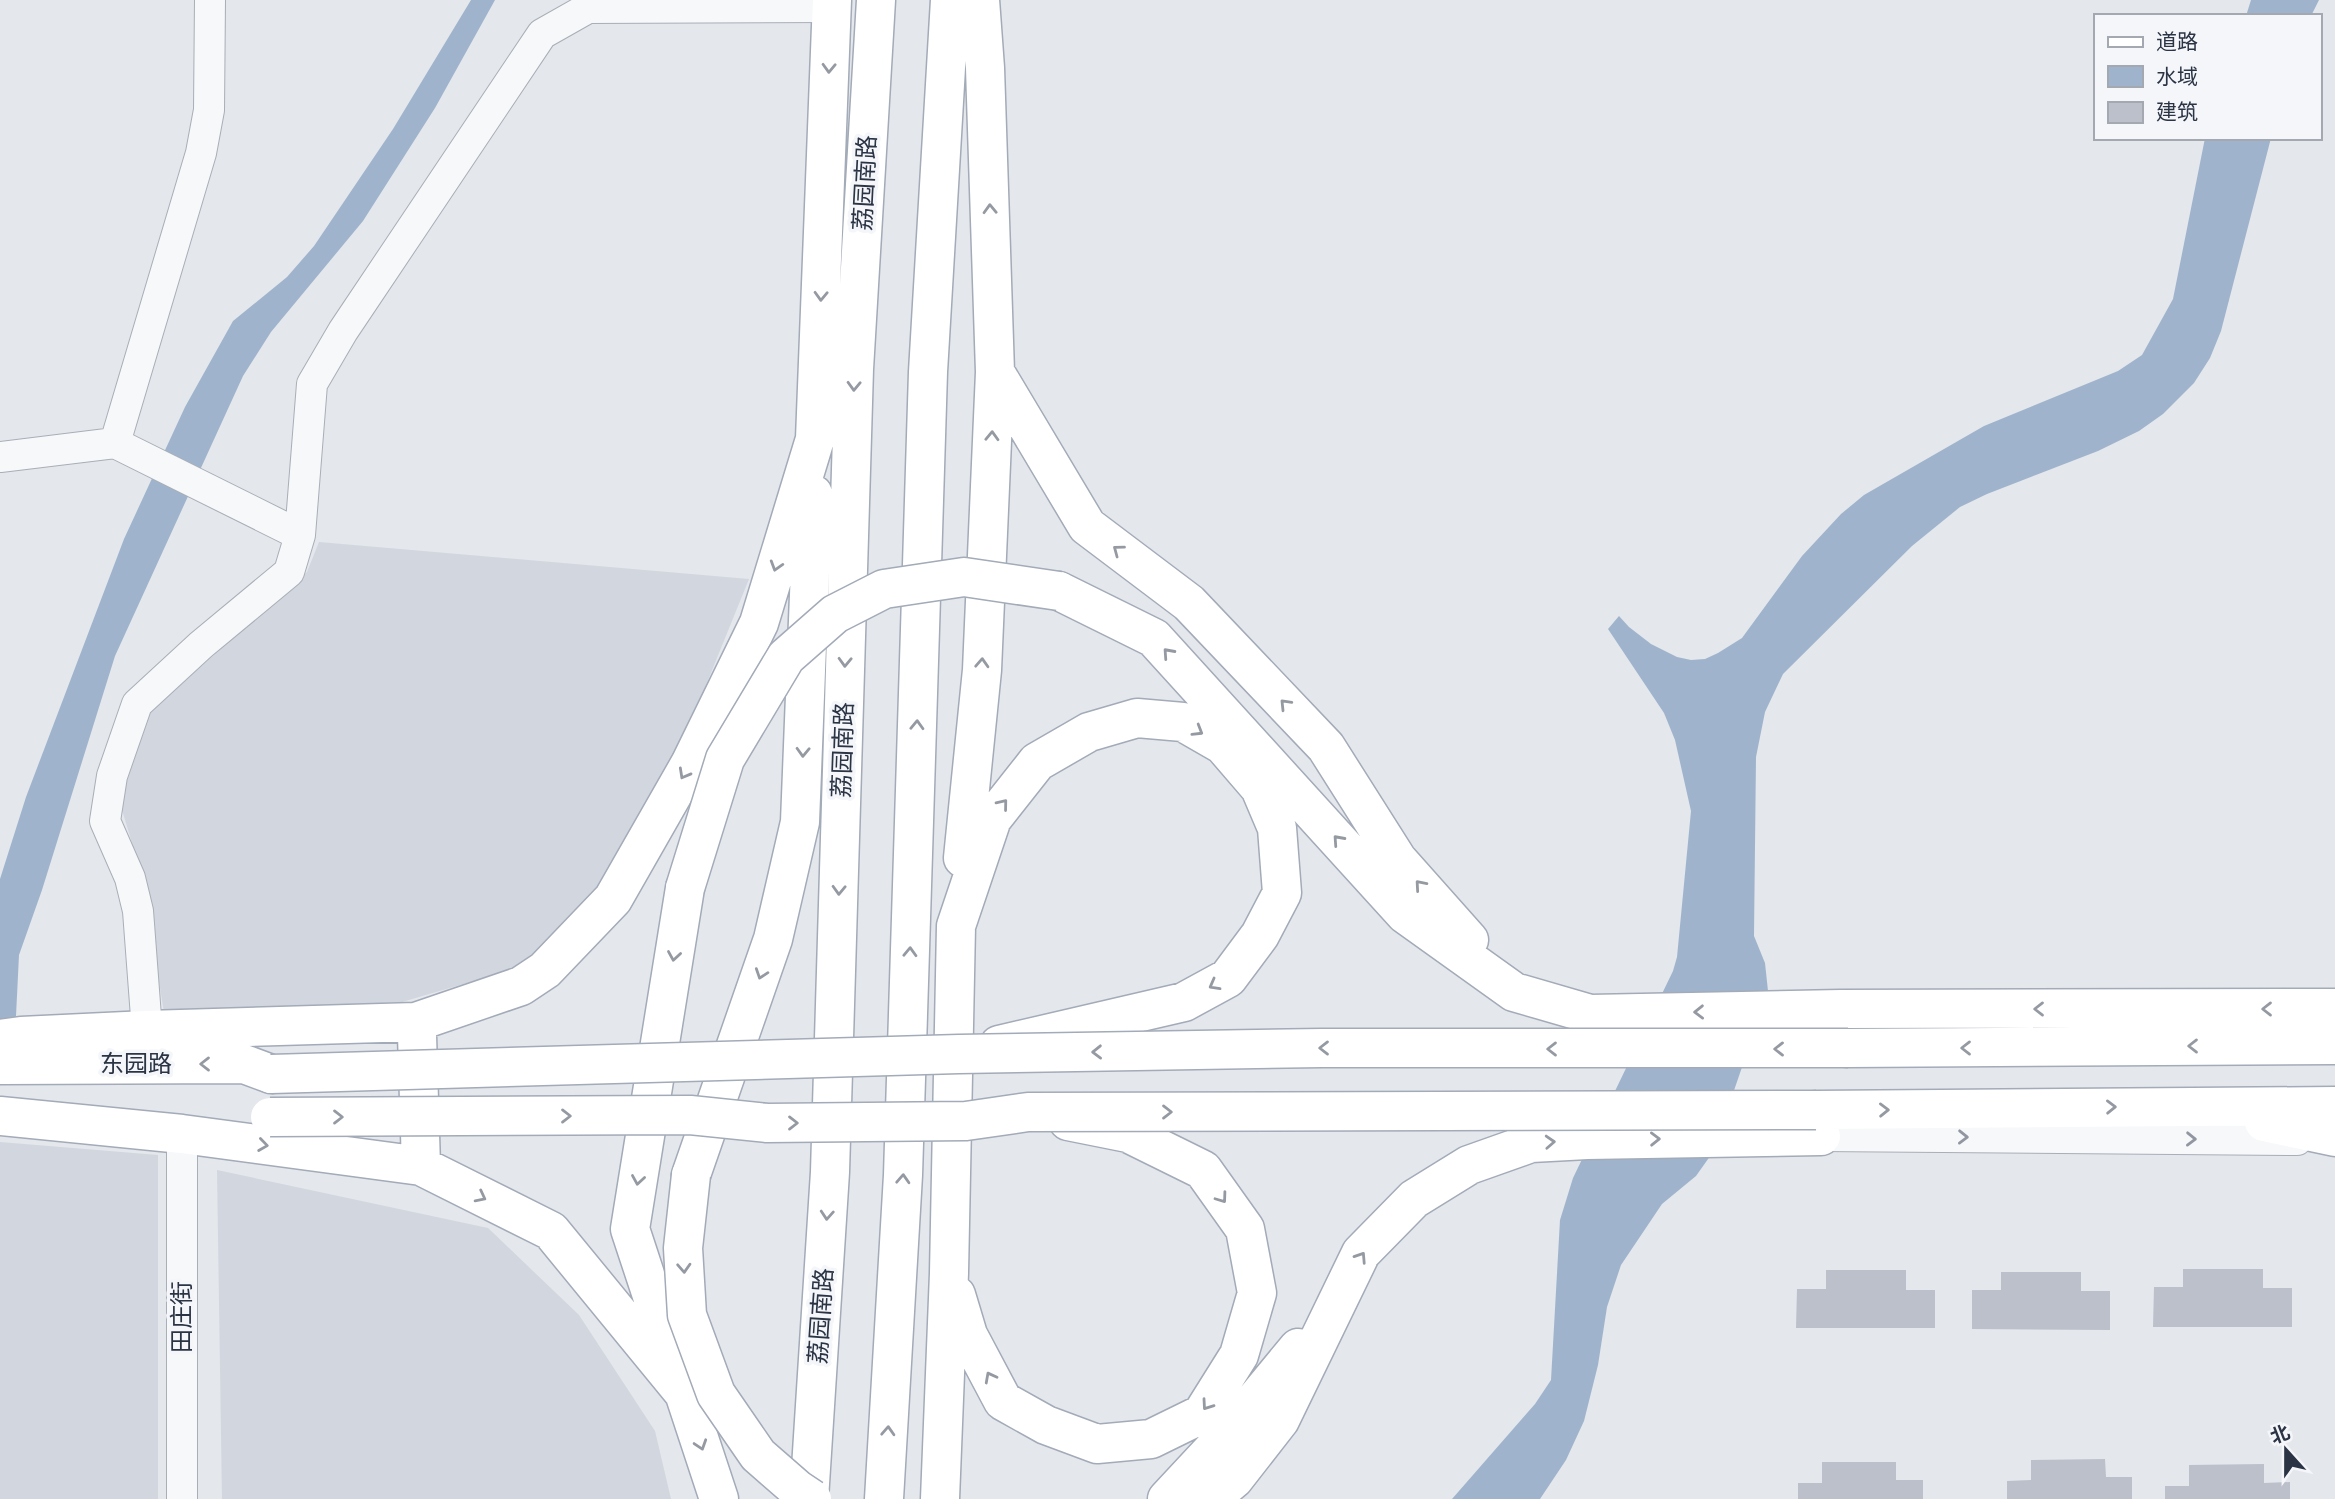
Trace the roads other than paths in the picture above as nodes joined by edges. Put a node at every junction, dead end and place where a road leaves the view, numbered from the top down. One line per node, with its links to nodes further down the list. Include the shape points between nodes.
1 (210, 0): 8 (street, via 209,110 201,153)
2 (876, 0): 33 (main road, 荔园南路, one-way to 33, via 854,369 830,1172)
3 (950, 0): 34 (main road, one-way to 3, via 904,1175 928,372)
4 (980, 0): 6 (main road, one-way to 4)
5 (832, 3): 7 (main road, one-way to 7); 10 (street, via 588,8 542,34 312,384)
6 (995, 372): 11 (main road, one-way to 6, via 982,670); 12 (main road, one-way to 6, via 1397,859 1326,747 1189,603 1087,526)
7 (815, 439): 14 (main road, one-way to 14, via 759,623 690,764 613,899 545,970 521,986); 33 (main road, one-way to 33, bridge, via 800,822 773,939 691,1175 683,1248 687,1315 716,1394 758,1455)
8 (116, 444): 9 (street); 10 (street)
9 (0, 457)
10 (300, 535): 15 (street, via 289,572 137,704 112,776 105,821 130,878 138,911)
11 (956, 926): 18 (main road, one-way to 18, bridge, via 992,819 1037,762 1089,732 1137,718 1183,722 1223,746 1260,788 1277,828 1282,893 1259,936 1228,978 1184,1002); 28 (main road)
12 (1514, 992): 13 (main road, one-way to 12, via 1590,1014); 30 (main road, one-way to 30, bridge, via 1405,914 1154,638 1059,591 964,577 884,589 835,614 786,657 725,759 685,888 630,1229)
13 (2335, 1009)
14 (416, 1022): 15 (main road); 27 (main road)
15 (147, 1030): 16 (main road)
16 (0, 1040)
17 (2335, 1045): 18 (main road, one-way to 18, bridge, via 1322,1048)
18 (959, 1054): 19 (main road, 东园路, one-way to 19, bridge, via 271,1074 244,1063)
19 (0, 1065)
20 (2193, 1106): 21 (main road); 24 (main road, one-way to 20); 26 (main road)
21 (2335, 1106)
22 (1028, 1112): 23 (main road, one-way to 22, bridge, via 690,1115 767,1123 966,1121); 24 (main road, one-way to 24, bridge); 28 (main road, one-way to 28, bridge, via 1128,1133 1203,1170 1245,1229 1257,1293 1239,1355 1202,1413 1151,1440 1097,1444 1046,1425 1003,1401 968,1335)
23 (0, 1115): 25 (main road)
24 (1818, 1123): 26 (street, one-way to 26); 29 (main road, one-way to 24, via 1362,1253 1414,1199 1469,1165 1531,1143)
25 (182, 1134): 27 (main road, one-way to 27); 31 (street, 田庄街)
26 (2335, 1139)
27 (421, 1166): 30 (main road, one-way to 30, via 551,1231)
28 (949, 1273): 35 (main road)
29 (1337, 1301): 36 (main road); 37 (main road, via 1280,1420 1234,1479)
30 (684, 1392): 32 (main road, one-way to 32)
31 (182, 1499)
32 (719, 1499)
33 (811, 1499)
34 (884, 1499)
35 (940, 1499)
36 (1167, 1499)
37 (1210, 1499)

